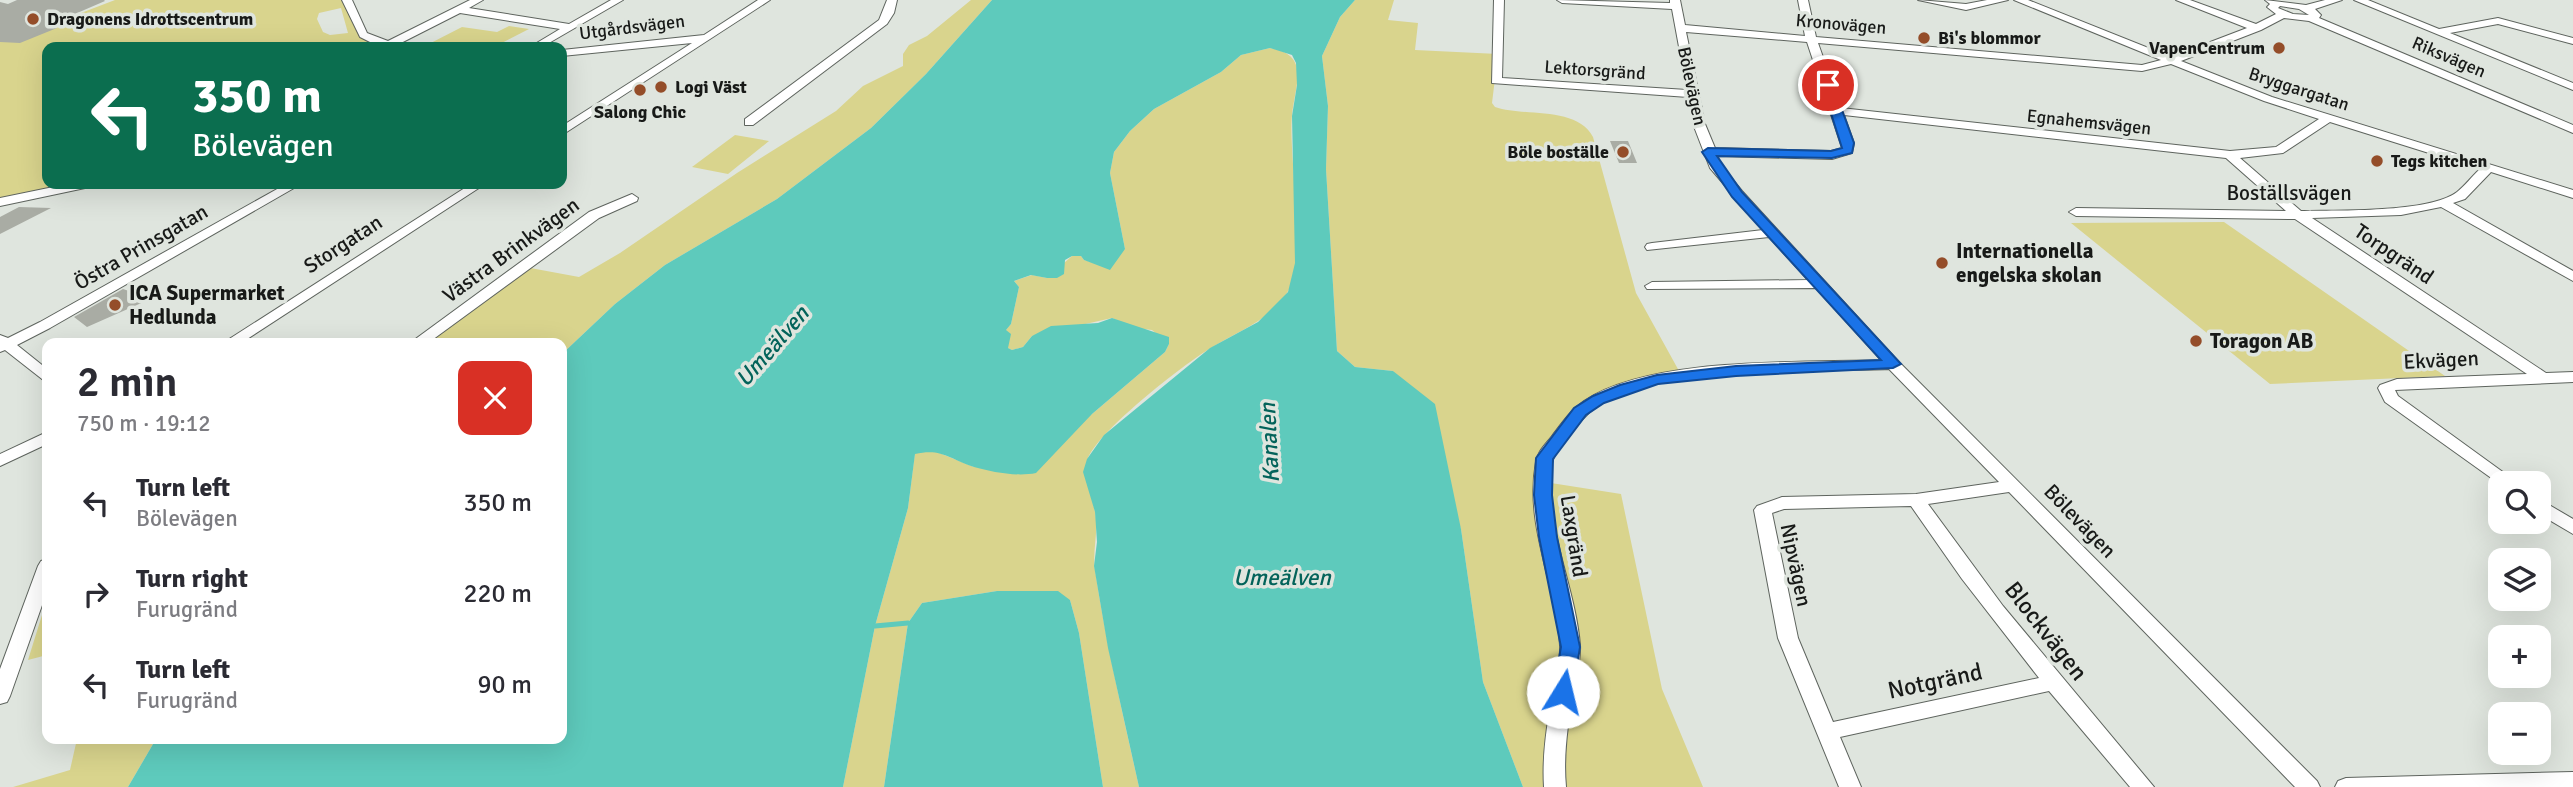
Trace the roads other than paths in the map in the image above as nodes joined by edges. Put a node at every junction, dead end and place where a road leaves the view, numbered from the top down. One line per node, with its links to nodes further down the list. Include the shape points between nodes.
1 (347, 0): 26 (street, via 358,31)
2 (478, 0): 17 (street)
3 (618, 0): 19 (street)
4 (765, 0): 23 (street)
5 (892, 0): 35 (street, via 883,22)
6 (1499, 0): 32 (street, Lektorsgränd, via 1496,80)
7 (1562, 0): 15 (street)
8 (1803, 0): 24 (street)
9 (1923, 0): 10 (street, via 1966,7)
10 (2003, 0)
11 (2020, 0): 30 (street, Bryggargatan)
12 (2181, 0): 21 (street)
13 (2337, 0): 18 (street)
14 (2359, 0): 22 (street)
15 (1675, 3): 20 (street, Bölevägen)
16 (2277, 6): 18 (street); 21 (street, Kronovägen)
17 (459, 10): 19 (street); 27 (street)
18 (2309, 13): 37 (street, Riksvägen)
19 (570, 27): 28 (street)
20 (1679, 27): 24 (street, Kronovägen); 32 (street, Bölevägen)
21 (2257, 28): 30 (street, Kronovägen)
22 (2438, 32): 25 (street, via 2498,21); 31 (street)
23 (706, 38): 29 (street, Utgårdsvägen); 36 (street)
24 (1811, 39): 30 (street, Kronovägen, via 2142,68); 33 (street)
25 (2573, 41)
26 (374, 42)
27 (395, 42)
28 (544, 42)
29 (567, 52)
30 (2172, 61): 34 (street, Bryggargatan)
31 (2573, 87)
32 (1692, 94): 38 (street, Bölevägen)
33 (1837, 111): 38 (street, via 1848,143 1848,150 1841,153); 39 (street, Egnahemsvägen)
34 (2328, 118): 39 (street, Egnahemsvägen, via 2279,150); 40 (street, Bryggargatan)
35 (749, 122)
36 (567, 128)
37 (2573, 129)
38 (1708, 152): 50 (street, Bölevägen, via 1737,194)
39 (2230, 155): 49 (street, Torpgränd)
40 (2488, 168): 44 (street, Bryggargatan); 47 (street, Boställsvägen, via 2460,196)
41 (61, 189): 46 (street)
42 (286, 189): 57 (street, Östra Prinsgatan, via 45,325)
43 (471, 189): 55 (street, Storgatan)
44 (2573, 194)
45 (632, 198): 56 (street, Västra Brinkvägen, via 594,215)
46 (0, 202)
47 (2443, 203): 49 (street, Boställsvägen, via 2380,212); 52 (street)
48 (2077, 212): 49 (street, Boställsvägen)
49 (2298, 215): 61 (street, Torpgränd)
50 (1773, 233): 51 (street); 53 (street, Bölevägen)
51 (1652, 247)
52 (2573, 277)
53 (1820, 284): 54 (street); 58 (street, Bölevägen)
54 (1652, 286)
55 (239, 338)
56 (425, 338)
57 (2, 343): 59 (street)
58 (1893, 364): 65 (street, Bölevägen); 74 (street, Laxgränd, via 1736,371 1657,380 1598,399 1568,425 1544,458 1548,537 1570,647 1552,761)
59 (42, 372)
60 (2573, 377): 61 (street, Ekvägen)
61 (2543, 378): 64 (street, Ekvägen, via 2386,388 2391,399)
62 (42, 440): 63 (street)
63 (0, 461)
64 (2492, 471)
65 (2014, 486): 66 (street, Nipvägen); 77 (street, Bölevägen)
66 (1916, 500): 70 (street, Blockvägen); 72 (street, Nipvägen, via 1782,503 1763,509 1788,638)
67 (2551, 513): 68 (street)
68 (2573, 528)
69 (42, 580): 71 (street)
70 (2054, 682): 72 (street, Notgränd); 76 (street, Blockvägen)
71 (0, 696)
72 (1827, 732): 75 (street, Nipvägen)
73 (2573, 781): 78 (street)
74 (1555, 787)
75 (1850, 787)
76 (2143, 787)
77 (2309, 787)
78 (2346, 787)

